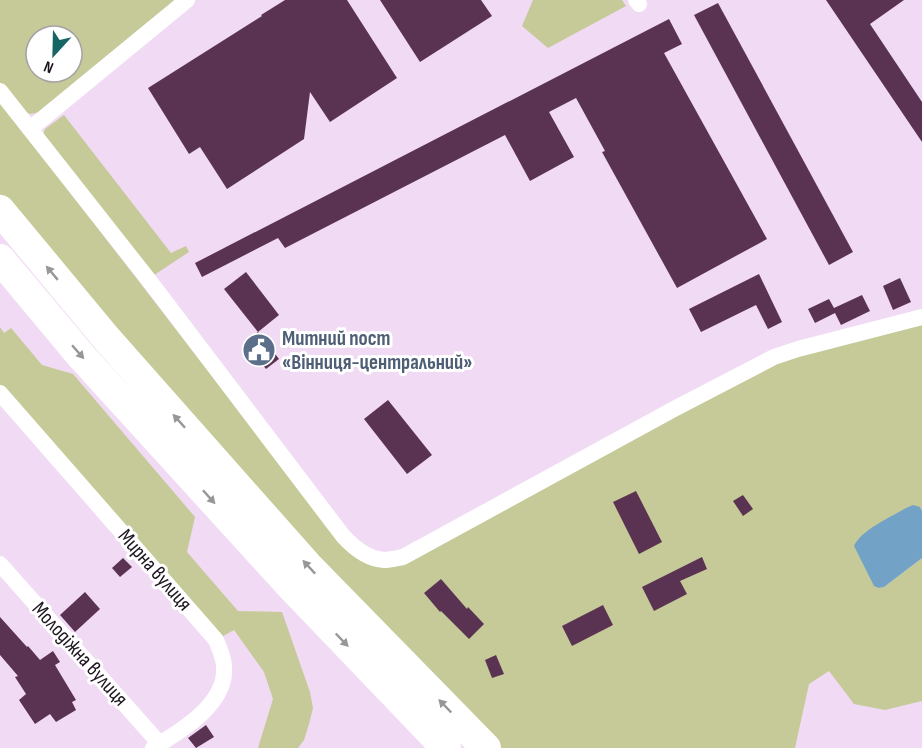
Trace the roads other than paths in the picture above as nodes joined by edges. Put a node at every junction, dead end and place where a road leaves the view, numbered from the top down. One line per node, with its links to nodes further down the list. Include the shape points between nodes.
1 (187, 0): 3 (street)
2 (0, 91): 3 (street)
3 (30, 129): 6 (street, via 343,536 366,555 384,560 403,557 774,357)
4 (0, 210): 11 (highway, one-way to 4, via 308,566 115,348)
5 (0, 259): 10 (highway, one-way to 10, via 82,357 279,574)
6 (922, 317)
7 (0, 393): 9 (street, Мирна вулиця, via 216,640 224,667 217,695 203,713)
8 (0, 564): 9 (street, Молодіжна вулиця)
9 (157, 746)
10 (446, 748)
11 (486, 748)

